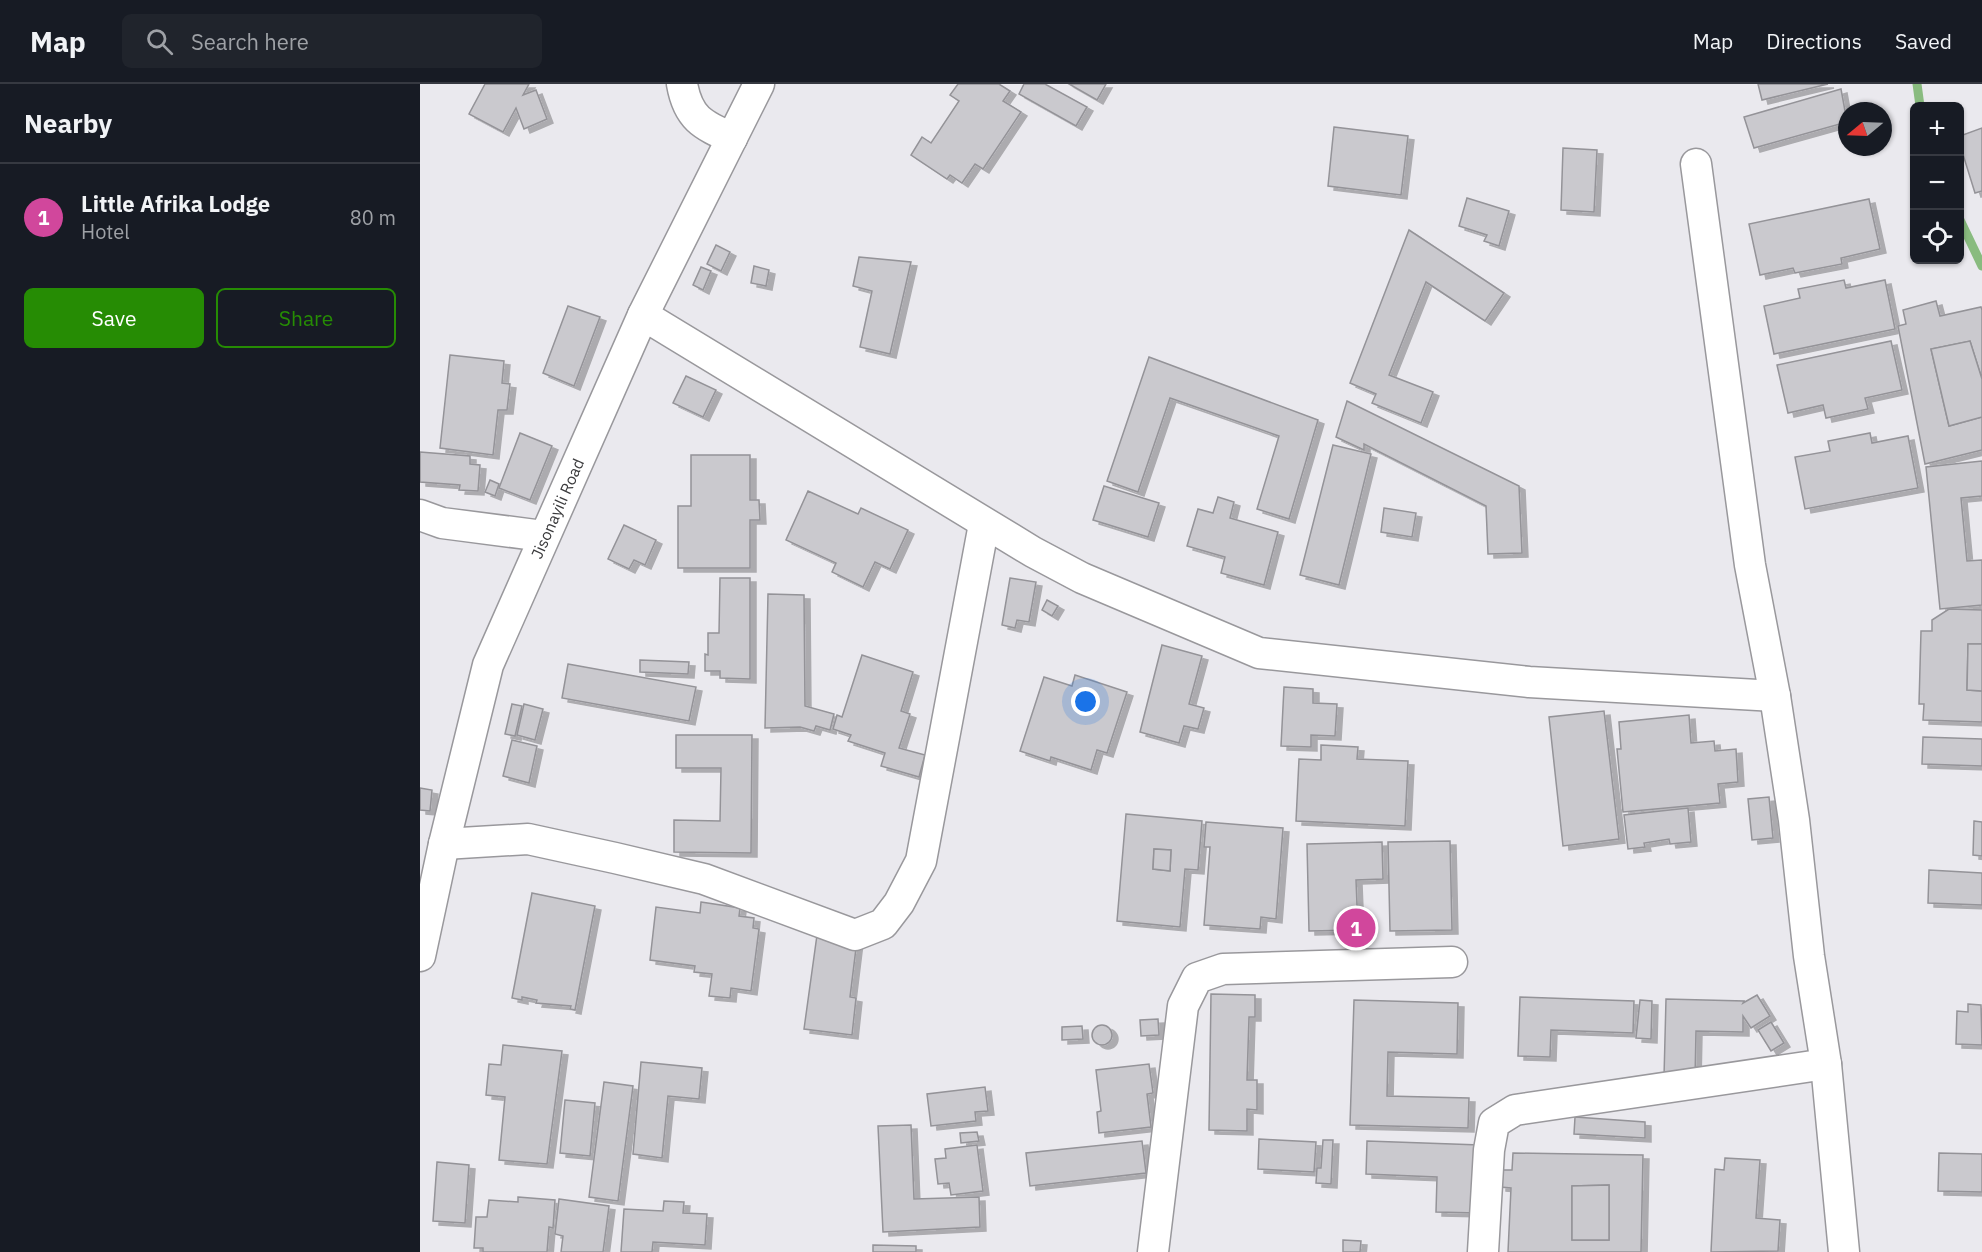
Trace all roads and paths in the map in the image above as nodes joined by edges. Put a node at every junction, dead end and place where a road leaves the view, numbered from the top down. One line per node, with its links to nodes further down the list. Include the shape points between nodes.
1 (682, 84): 3 (street, via 694,117)
2 (759, 84): 3 (street, Jisonayili Road)
3 (732, 138): 5 (street, Jisonayili Road)
4 (1696, 164): 9 (street, via 1750,565)
5 (643, 315): 7 (street); 8 (street, Jisonayili Road)
6 (420, 515): 8 (street, via 441,523)
7 (984, 524): 9 (street, via 1082,578 1259,653 1529,682); 10 (street, via 921,861 883,924 855,935 704,879 528,839)
8 (543, 536): 10 (street, Jisonayili Road, via 488,665)
9 (1775, 696): 13 (street)
10 (444, 844): 11 (street, Jisonayili Road)
11 (420, 956)
12 (1452, 962): 14 (street, via 1223,969 1197,978 1183,1006)
13 (1826, 1064): 15 (street, via 1515,1110 1494,1124 1488,1150); 16 (street)
14 (1153, 1252)
15 (1483, 1252)
16 (1844, 1252)

